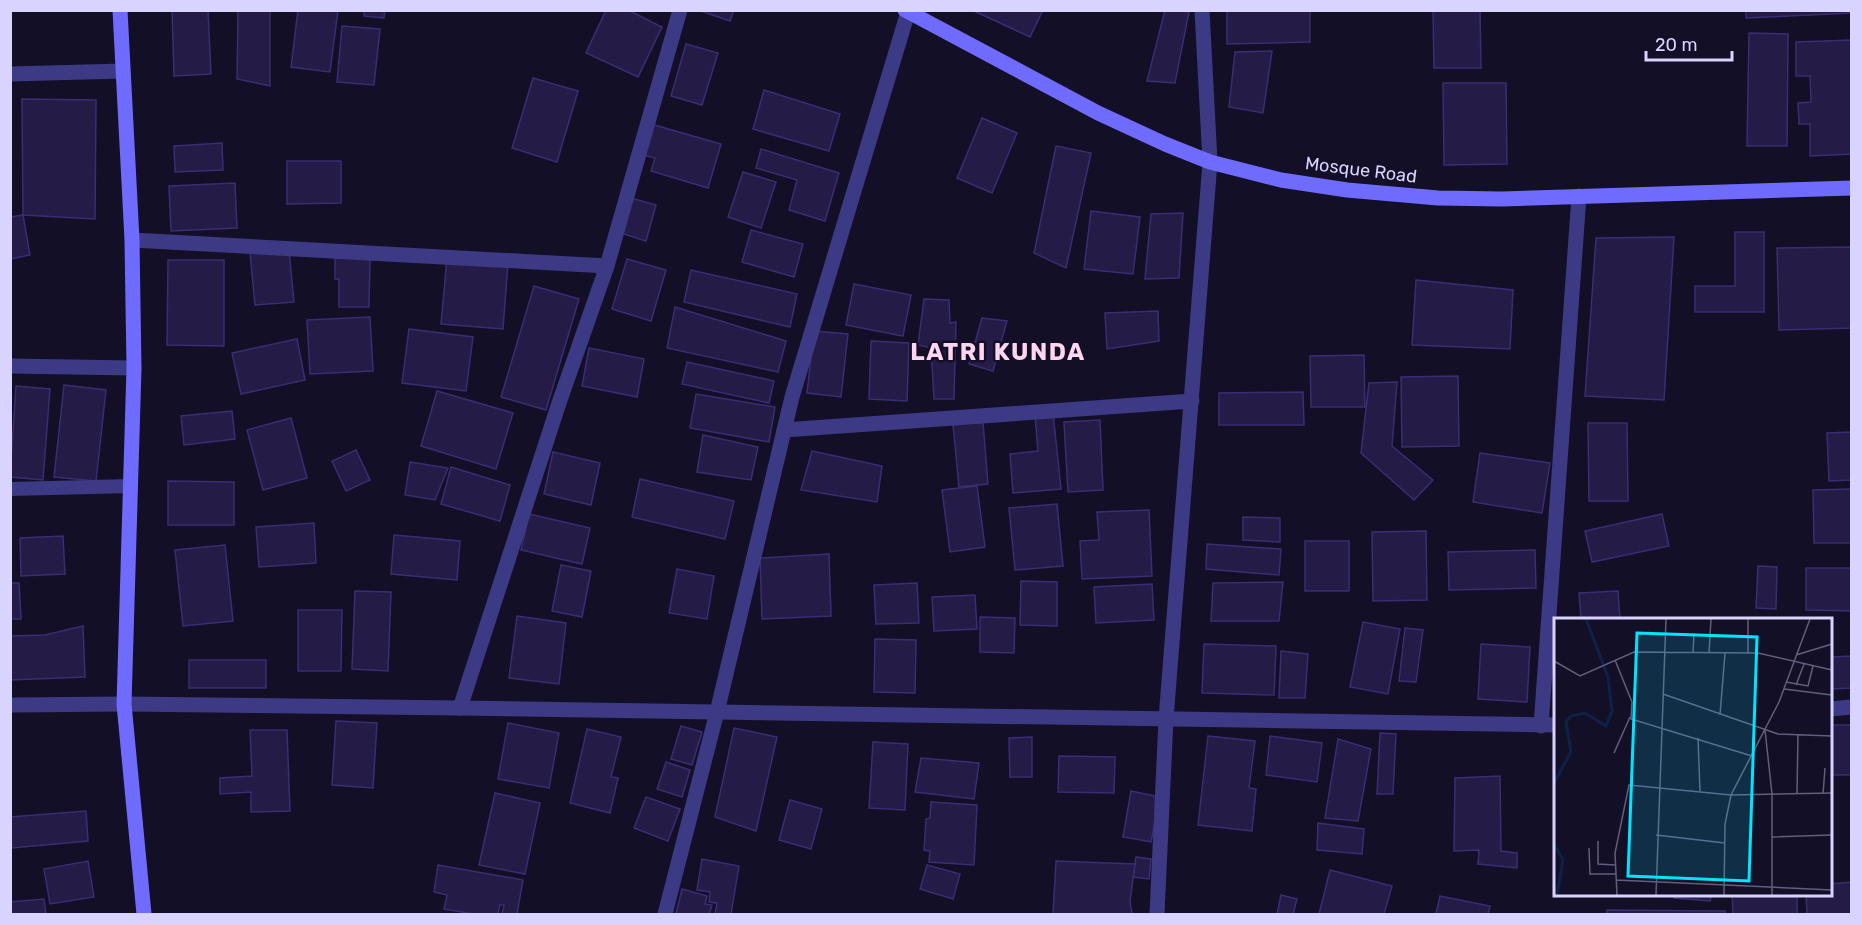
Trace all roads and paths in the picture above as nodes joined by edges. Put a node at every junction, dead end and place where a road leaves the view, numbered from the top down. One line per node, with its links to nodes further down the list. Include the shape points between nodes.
1 (120, 10): 5 (street)
2 (680, 10): 11 (street)
3 (1202, 10): 7 (street)
4 (906, 11): 7 (street, Mosque Road, via 1098,113); 15 (street)
5 (123, 71): 6 (street); 10 (street)
6 (10, 74)
7 (1210, 162): 9 (street, Mosque Road, via 1281,180 1347,190 1438,198); 14 (street)
8 (1851, 188): 9 (street, Mosque Road)
9 (1579, 196): 18 (street)
10 (132, 240): 11 (street); 13 (street)
11 (607, 266): 23 (street)
12 (10, 366): 13 (street)
13 (134, 368): 16 (street)
14 (1192, 402): 15 (street); 26 (street)
15 (784, 430): 25 (street)
16 (130, 486): 17 (lane); 20 (street)
17 (10, 489)
18 (1554, 618)
19 (1554, 623): 27 (street)
20 (124, 704): 21 (street); 23 (street); 28 (street)
21 (10, 705)
22 (1851, 707): 24 (street)
23 (460, 708): 25 (street)
24 (1832, 708)
25 (717, 712): 26 (street); 29 (street)
26 (1166, 719): 27 (street); 30 (street)
27 (1548, 725)
28 (144, 915)
29 (665, 915)
30 (1157, 915)

